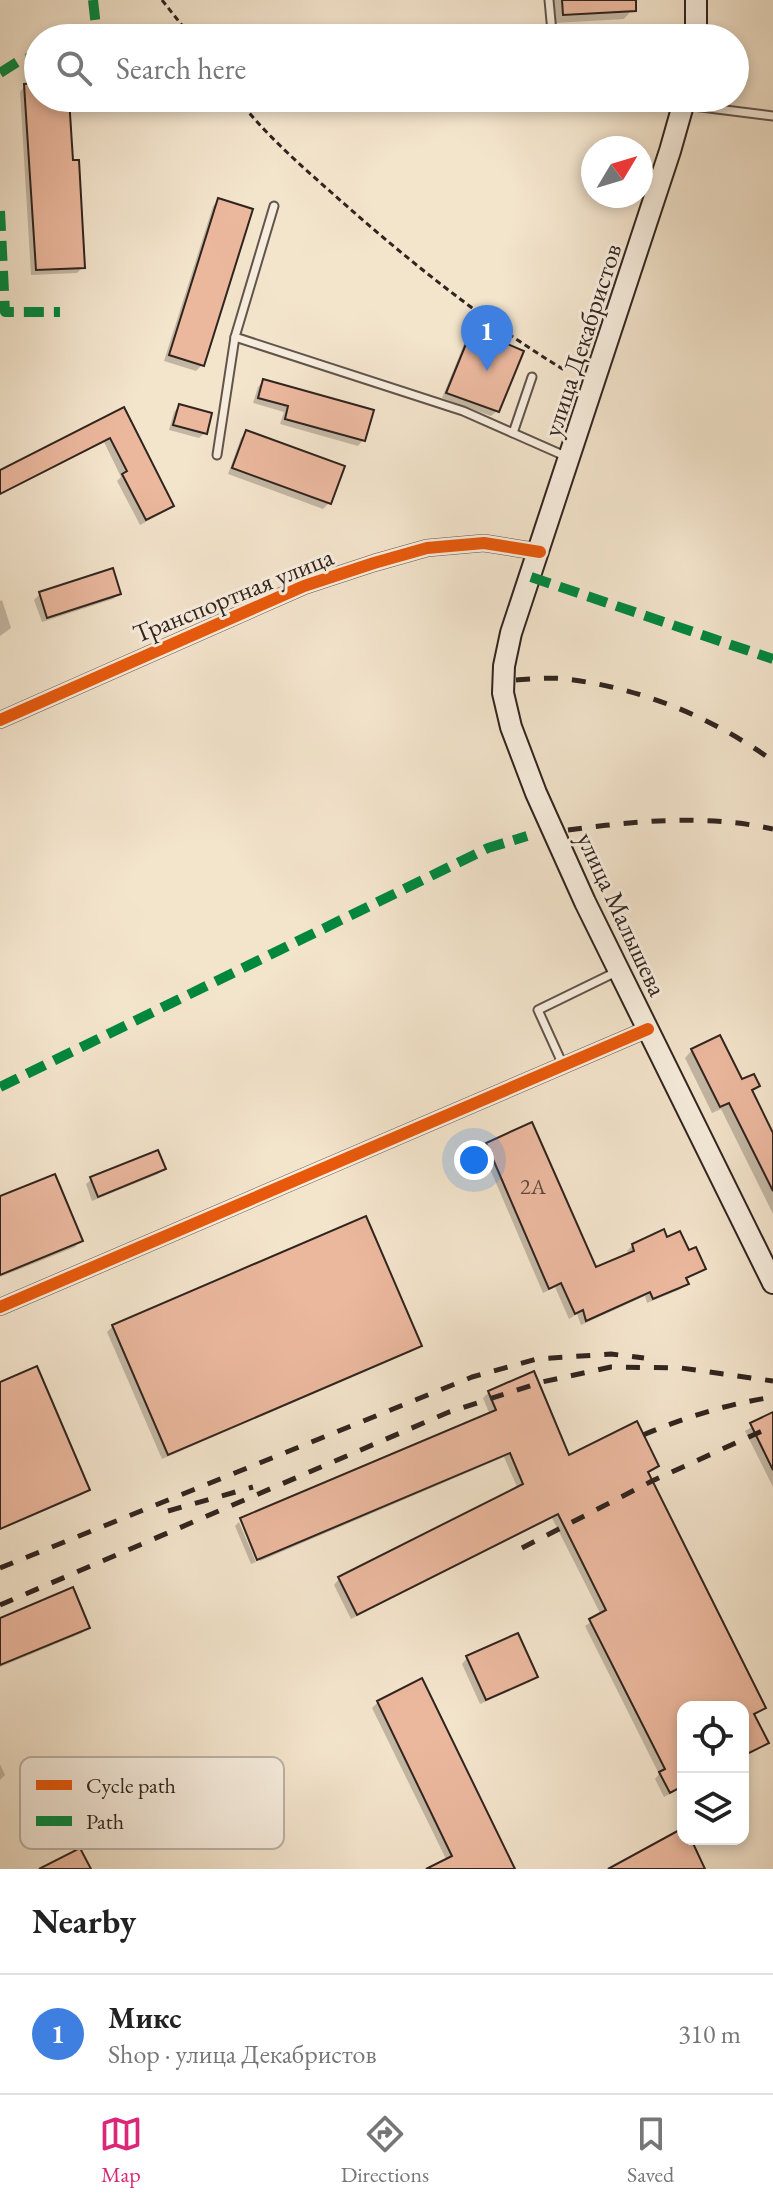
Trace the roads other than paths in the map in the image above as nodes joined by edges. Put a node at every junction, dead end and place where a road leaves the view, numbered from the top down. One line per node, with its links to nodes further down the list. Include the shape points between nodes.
1 (549, 0): 3 (lane)
2 (696, 0): 4 (main road)
3 (551, 24)
4 (696, 24)
5 (681, 112): 13 (main road, улица Декабристов)
6 (749, 112): 7 (lane)
7 (773, 116)
8 (274, 206): 9 (lane)
9 (235, 337): 11 (lane, via 463,411); 12 (lane)
10 (532, 377): 11 (lane)
11 (513, 433): 13 (lane)
12 (217, 455)
13 (571, 459): 14 (main road, улица Декабристов)
14 (540, 552): 15 (street, Транспортная улица, via 484,543 427,548 374,563 232,616); 16 (main road, улица Малышева, via 511,633 503,693 536,793)
15 (0, 720)
16 (619, 971): 17 (main road, улица Малышева); 18 (lane, via 538,1010)
17 (648, 1029): 18 (street); 19 (main road, улица Малышева)
18 (563, 1065): 20 (street)
19 (773, 1283)
20 (0, 1307)

